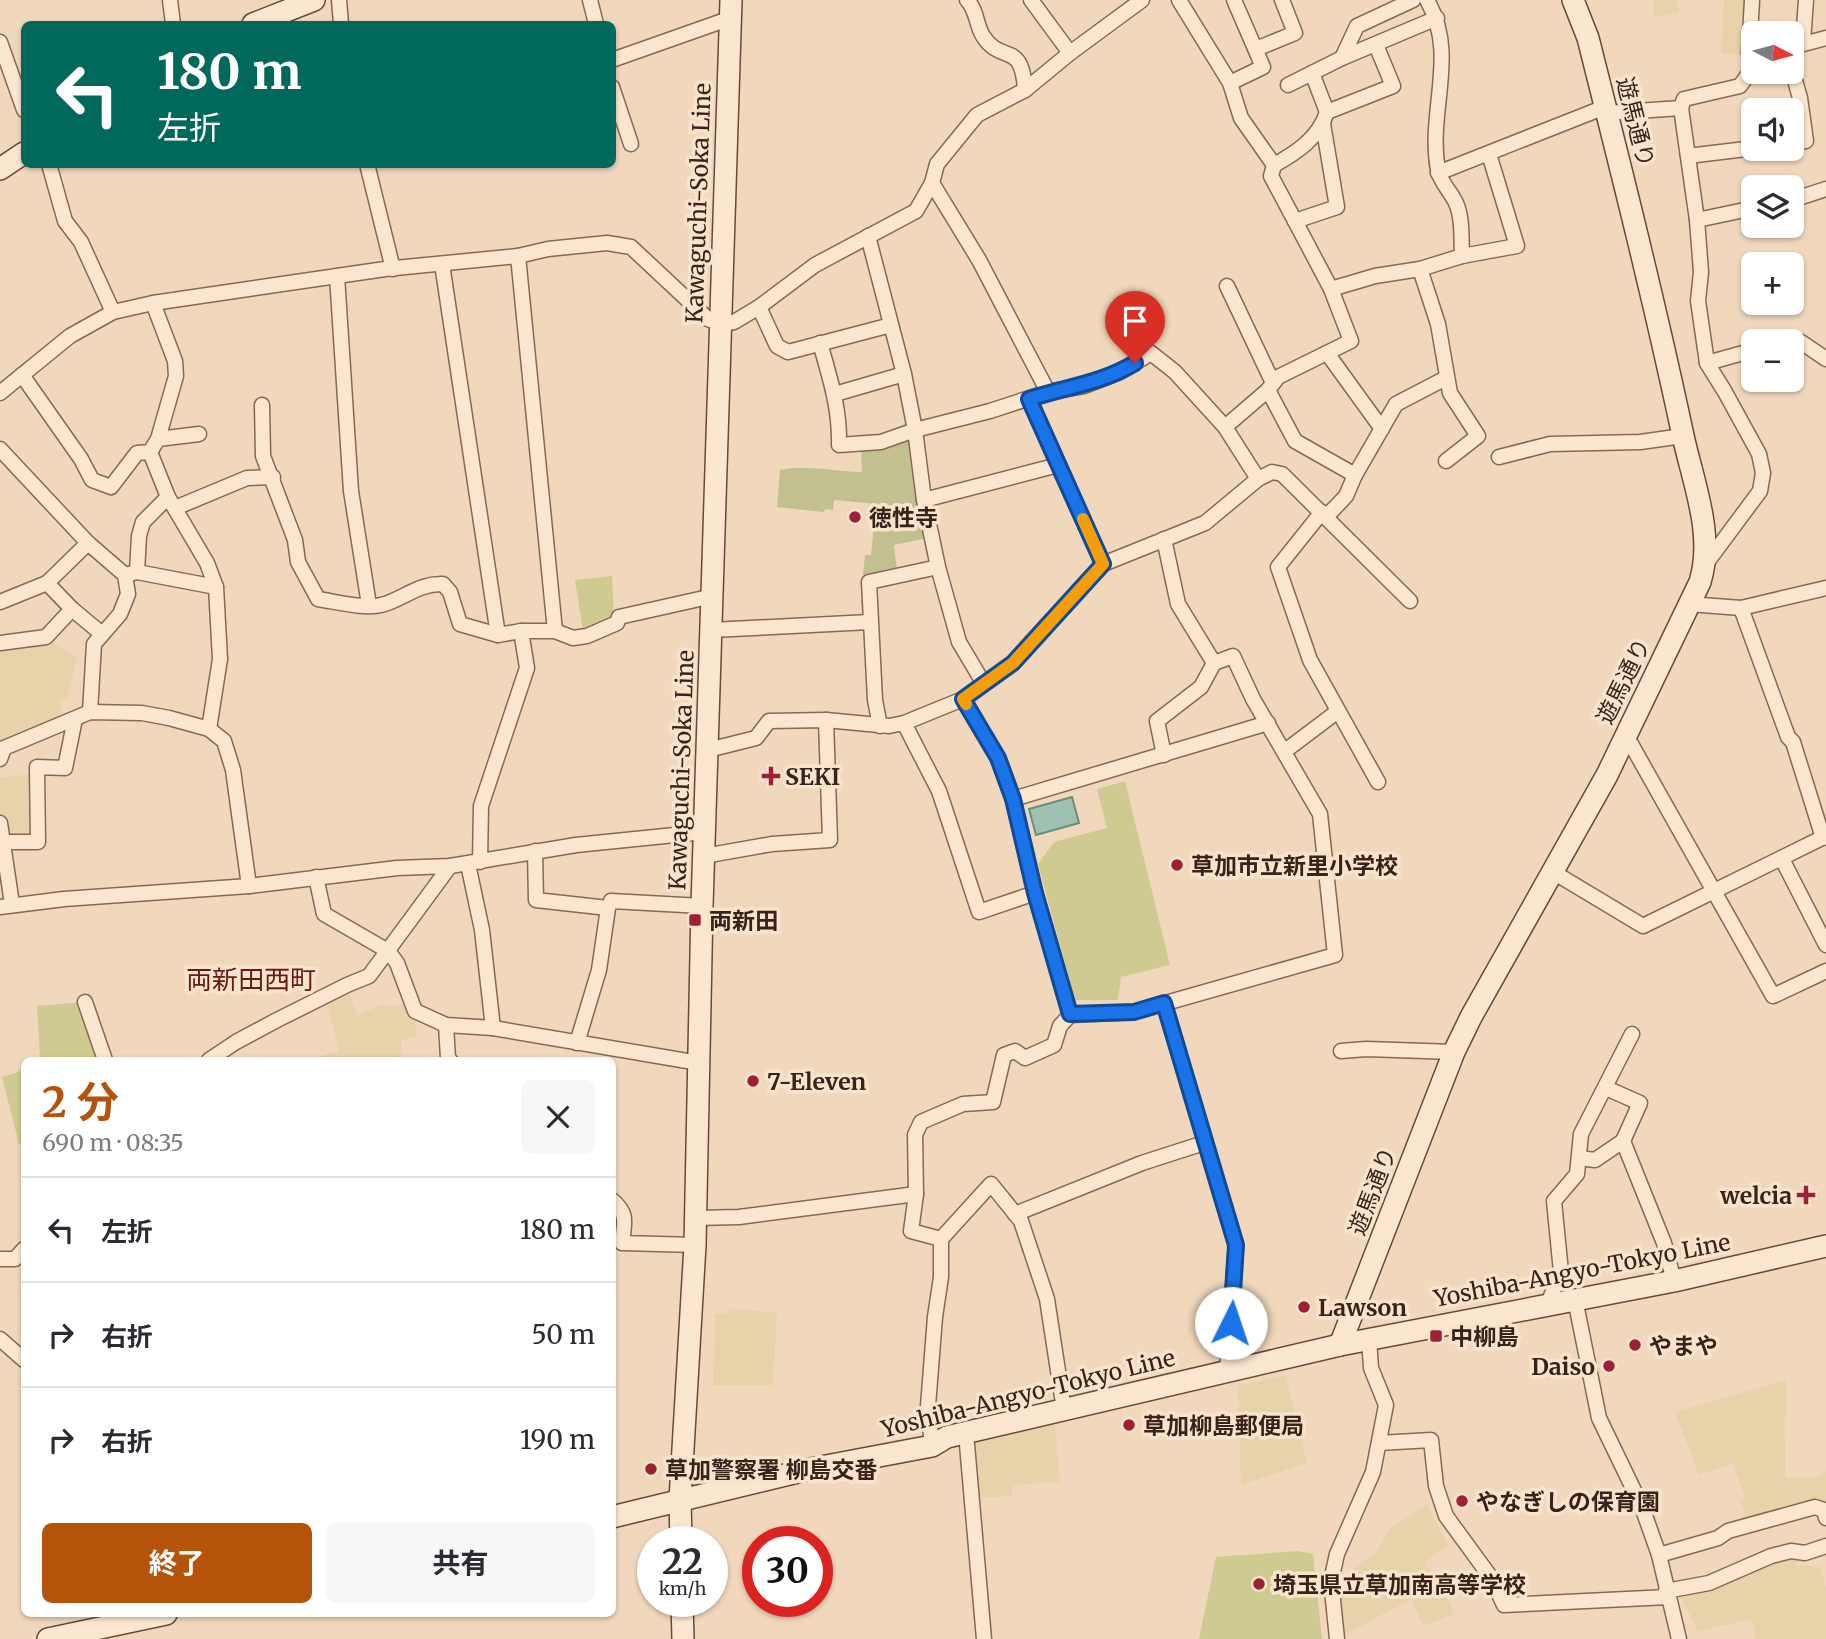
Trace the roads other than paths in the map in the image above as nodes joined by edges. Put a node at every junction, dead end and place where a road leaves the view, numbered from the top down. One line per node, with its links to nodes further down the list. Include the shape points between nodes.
1 (170, 0): 18 (street)
2 (314, 0): 19 (main road)
3 (339, 0): 20 (street)
4 (590, 0): 21 (street)
5 (967, 0): 36 (street, via 989,44 1018,59)
6 (1031, 0): 29 (street)
7 (1142, 0): 29 (street)
8 (1179, 0): 33 (street)
9 (1234, 0): 28 (street)
10 (1282, 0): 28 (street, via 1295,33)
11 (1413, 0): 31 (street, via 1357,26)
12 (1427, 0): 17 (street)
13 (1573, 0): 40 (main road, 遊馬通り)
14 (1752, 0): 22 (street)
15 (1806, 0): 23 (street)
16 (731, 9): 30 (street); 70 (main road, Kawaguchi-Soka Line)
17 (1437, 18): 27 (street); 51 (street, via 1444,59 1435,131)
18 (173, 21)
19 (261, 21)
20 (341, 21)
21 (595, 21)
22 (1751, 21)
23 (1802, 21)
24 (1826, 38): 26 (street)
25 (0, 42): 38 (street)
26 (1804, 44)
27 (1376, 45): 31 (street); 41 (street, via 1393,86)
28 (1256, 49): 33 (street, via 1263,67)
29 (1070, 53): 36 (street)
30 (616, 58)
31 (1342, 58): 32 (street)
32 (1312, 73): 35 (street); 41 (street)
33 (1230, 83): 47 (street, via 1241,118)
34 (1741, 84): 39 (street, via 1684,99)
35 (1288, 85)
36 (1025, 90): 52 (street, via 977,116 937,164)
37 (616, 99): 42 (street)
38 (21, 102)
39 (1681, 108): 40 (street); 46 (street)
40 (1606, 110): 44 (street); 91 (main road, 遊馬通り)
41 (1325, 118): 47 (street, via 1298,152); 57 (street, via 1337,207)
42 (631, 144)
43 (1741, 150): 46 (street)
44 (1489, 154): 51 (street); 60 (street, via 1517,246)
45 (21, 155): 50 (main road)
46 (1688, 156): 56 (street)
47 (1274, 165): 57 (street, via 1271,176)
48 (50, 168): 69 (street, via 65,221 81,242)
49 (368, 168): 62 (street)
50 (0, 169)
51 (1438, 173): 60 (street, via 1456,203)
52 (932, 183): 58 (street, via 916,211); 83 (street, via 979,260)
53 (1826, 189): 54 (street)
54 (1804, 196)
55 (1741, 211): 56 (street)
56 (1697, 220): 77 (street, via 1698,301)
57 (1295, 222): 66 (street)
58 (868, 236): 68 (street, via 815,265); 71 (street)
59 (518, 256): 61 (street); 70 (street, via 607,243 631,247 708,319); 123 (street)
60 (1462, 256): 63 (street)
61 (442, 264): 62 (street); 125 (street)
62 (393, 269): 64 (street)
63 (1420, 269): 66 (street); 80 (street, via 1438,324)
64 (337, 276): 67 (street); 116 (street, via 351,491)
65 (1227, 286): 81 (street)
66 (1331, 289): 74 (street, via 1351,341)
67 (153, 303): 69 (street); 92 (street, via 175,361 176,376)
68 (759, 307): 70 (street, via 734,322); 72 (street, via 777,346 788,352)
69 (113, 312): 79 (street, via 70,336)
70 (720, 324): 113 (main road, Kawaguchi-Soka Line)
71 (891, 325): 72 (street); 78 (street)
72 (820, 343): 84 (street)
73 (1804, 344): 76 (street)
74 (1327, 353): 81 (street, via 1278,377); 88 (street)
75 (1741, 354): 77 (street)
76 (1826, 359)
77 (1707, 363): 107 (street, via 1759,454 1763,473 1760,491)
78 (904, 374): 84 (street); 89 (street)
79 (22, 375): 82 (street); 94 (street, via 92,480 111,487 137,453)
80 (1446, 377): 88 (street, via 1396,404); 96 (street, via 1450,393 1478,436)
81 (1270, 386): 87 (street); 98 (street, via 1295,441)
82 (0, 393)
83 (1048, 393): 85 (street); 87 (street, via 1084,386 1151,353 1175,372)
84 (835, 394): 89 (street, via 839,445 881,442)
85 (1029, 399): 89 (street); 97 (street)
86 (262, 405): 99 (street, via 263,456)
87 (1225, 427): 100 (street)
88 (1382, 429): 98 (street)
89 (915, 430): 101 (street)
90 (199, 434): 92 (street)
91 (1683, 436): 95 (street, via 1550,444); 107 (main road, 遊馬通り, via 1706,544)
92 (158, 439): 94 (street)
93 (0, 449): 105 (street)
94 (150, 452): 102 (street)
95 (1499, 457)
96 (1446, 461)
97 (1058, 465): 101 (street); 106 (street)
98 (1355, 475): 103 (street, via 1346,496)
99 (273, 477): 102 (street, via 247,478); 116 (street, via 298,562 318,599)
100 (1258, 479): 103 (street, via 1272,472 1282,474); 104 (street, via 1205,523)
101 (924, 500): 108 (street)
102 (171, 503): 109 (street, via 143,522); 111 (street)
103 (1324, 514): 114 (street); 130 (street, via 1278,567 1310,660)
104 (1164, 539): 106 (street); 127 (street, via 1178,604)
105 (88, 543): 109 (street); 110 (street)
106 (1103, 564): 128 (street, via 1013,663)
107 (1705, 565): 117 (main road, 遊馬通り)
108 (938, 567): 120 (street, via 869,582); 128 (street, via 959,642)
109 (131, 573): 111 (street); 124 (street, via 120,614)
110 (47, 583): 115 (street); 119 (street)
111 (216, 587): 137 (street, via 220,659)
112 (1826, 587): 118 (street)
113 (713, 596): 121 (main road, Kawaguchi-Soka Line); 123 (street, via 619,617 617,623 587,636 573,638)
114 (1410, 601)
115 (0, 602)
116 (369, 604): 125 (street, via 384,604 431,583 443,584 460,624)
117 (1689, 604): 118 (street); 138 (main road, 遊馬通り)
118 (1741, 608): 147 (street)
119 (72, 609): 124 (street); 126 (street, via 46,638)
120 (870, 622): 121 (street); 136 (street)
121 (712, 630): 139 (main road, Kawaguchi-Soka Line)
122 (521, 631): 123 (street); 125 (street); 152 (street, via 527,667 481,806)
123 (555, 631)
124 (102, 634): 131 (street, via 94,644)
125 (498, 635)
126 (0, 643)
127 (1214, 663): 135 (street, via 1233,656); 141 (street, via 1201,687 1157,721)
128 (984, 684): 129 (street)
129 (963, 699): 134 (street); 144 (street, via 998,758)
130 (1338, 711): 140 (street); 143 (street)
131 (90, 712): 132 (street); 137 (street, via 142,713)
132 (75, 719): 142 (street, via 4,748); 148 (street, via 65,768 37,767 38,842)
133 (826, 720): 136 (street); 139 (street, via 769,721 756,738); 150 (street, via 830,840)
134 (904, 723): 136 (street); 158 (street, via 939,791 979,912)
135 (1268, 723): 140 (street); 141 (street)
136 (880, 726)
137 (209, 729): 156 (street, via 224,741 233,770)
138 (1625, 737): 154 (main road, 遊馬通り); 157 (street)
139 (708, 750): 146 (main road, Kawaguchi-Soka Line)
140 (1285, 751): 166 (street, via 1320,814 1335,955)
141 (1164, 755): 144 (street)
142 (0, 759)
143 (1378, 782)
144 (1013, 799): 158 (street)
145 (0, 823): 148 (street)
146 (704, 832): 149 (street); 150 (main road, Kawaguchi-Soka Line)
147 (1824, 837): 151 (street)
148 (4, 842): 159 (street)
149 (535, 851): 152 (street); 161 (street, via 536,900)
150 (704, 856): 160 (main road, Kawaguchi-Soka Line)
151 (1782, 859): 157 (street); 162 (street)
152 (474, 863): 153 (street); 169 (street)
153 (450, 866): 155 (street); 163 (street)
154 (1553, 872): 157 (street, via 1643,926); 173 (main road, 遊馬通り)
155 (316, 877): 156 (street); 163 (street, via 324,914)
156 (249, 886): 159 (street)
157 (1714, 891): 164 (street, via 1773,996)
158 (1035, 893): 167 (street)
159 (6, 906)
160 (702, 906): 161 (street, via 611,901); 177 (main road, Kawaguchi-Soka Line)
161 (608, 908): 171 (street, via 599,970)
162 (1826, 945)
163 (388, 951): 168 (street, via 415,1011); 175 (street, via 369,976 277,1020)
164 (1826, 971)
165 (85, 1002): 174 (street)
166 (1164, 1003): 167 (street, via 1134,1012); 180 (street)
167 (1070, 1014): 182 (street, via 1059,1026 1055,1045 1025,1058 1015,1051 1004,1055 993,1102 963,1104 921,1122 915,1135)
168 (446, 1025): 169 (street); 176 (street)
169 (493, 1028): 171 (street)
170 (1632, 1034): 178 (street)
171 (577, 1043): 177 (street)
172 (1341, 1051): 173 (street)
173 (1454, 1052): 196 (main road, 遊馬通り)
174 (104, 1057)
175 (214, 1057)
176 (447, 1057)
177 (699, 1063): 185 (main road, Kawaguchi-Soka Line)
178 (1606, 1088): 179 (street, via 1640,1103); 181 (street, via 1581,1134)
179 (1623, 1141): 181 (street, via 1595,1160); 191 (street, via 1664,1243)
180 (1204, 1143): 184 (street); 198 (street, via 1236,1245)
181 (1579, 1158): 193 (street, via 1577,1174 1554,1201 1561,1272)
182 (916, 1194): 185 (street, via 739,1217); 186 (street, via 911,1231)
183 (616, 1203): 187 (street, via 625,1214 622,1243)
184 (1015, 1214): 186 (street, via 991,1184); 199 (street, via 1047,1300)
185 (695, 1218): 187 (main road, Kawaguchi-Soka Line)
186 (941, 1239): 202 (street, via 928,1406)
187 (695, 1245): 203 (main road, Kawaguchi-Soka Line)
188 (1826, 1246): 191 (main road, Yoshiba-Angyo-Tokyo Line)
189 (21, 1252): 190 (street, via 15,1259)
190 (0, 1259)
191 (1674, 1281): 192 (main road, Yoshiba-Angyo-Tokyo Line)
192 (1575, 1299): 193 (main road, Yoshiba-Angyo-Tokyo Line); 208 (street, via 1599,1418 1642,1507)
193 (1552, 1303): 195 (main road, Yoshiba-Angyo-Tokyo Line)
194 (0, 1339): 197 (street)
195 (1369, 1339): 196 (main road, Yoshiba-Angyo-Tokyo Line); 201 (street, via 1371,1368 1386,1405)
196 (1340, 1345): 198 (main road, Yoshiba-Angyo-Tokyo Line)
197 (21, 1357)
198 (1227, 1371): 199 (main road, Yoshiba-Angyo-Tokyo Line)
199 (1064, 1410): 200 (main road, Yoshiba-Angyo-Tokyo Line)
200 (967, 1433): 202 (main road, Yoshiba-Angyo-Tokyo Line); 215 (street)
201 (1379, 1443): 209 (street, via 1431,1440 1436,1486 1446,1516 1492,1579 1504,1605); 216 (street, via 1373,1472 1331,1581)
202 (932, 1446): 203 (main road, Yoshiba-Angyo-Tokyo Line)
203 (680, 1500): 204 (main road, Yoshiba-Angyo-Tokyo Line); 206 (main road, Kawaguchi-Soka Line)
204 (616, 1516)
205 (1826, 1518): 208 (street, via 1824,1510 1815,1507)
206 (681, 1526)
207 (1826, 1546): 209 (street, via 1771,1556 1709,1583)
208 (1659, 1555): 209 (street)
209 (1667, 1594): 217 (street)
210 (158, 1617): 212 (main road)
211 (682, 1617): 214 (main road)
212 (122, 1631): 213 (main road)
213 (48, 1639)
214 (683, 1639)
215 (984, 1639)
216 (1337, 1639)
217 (1679, 1639)

